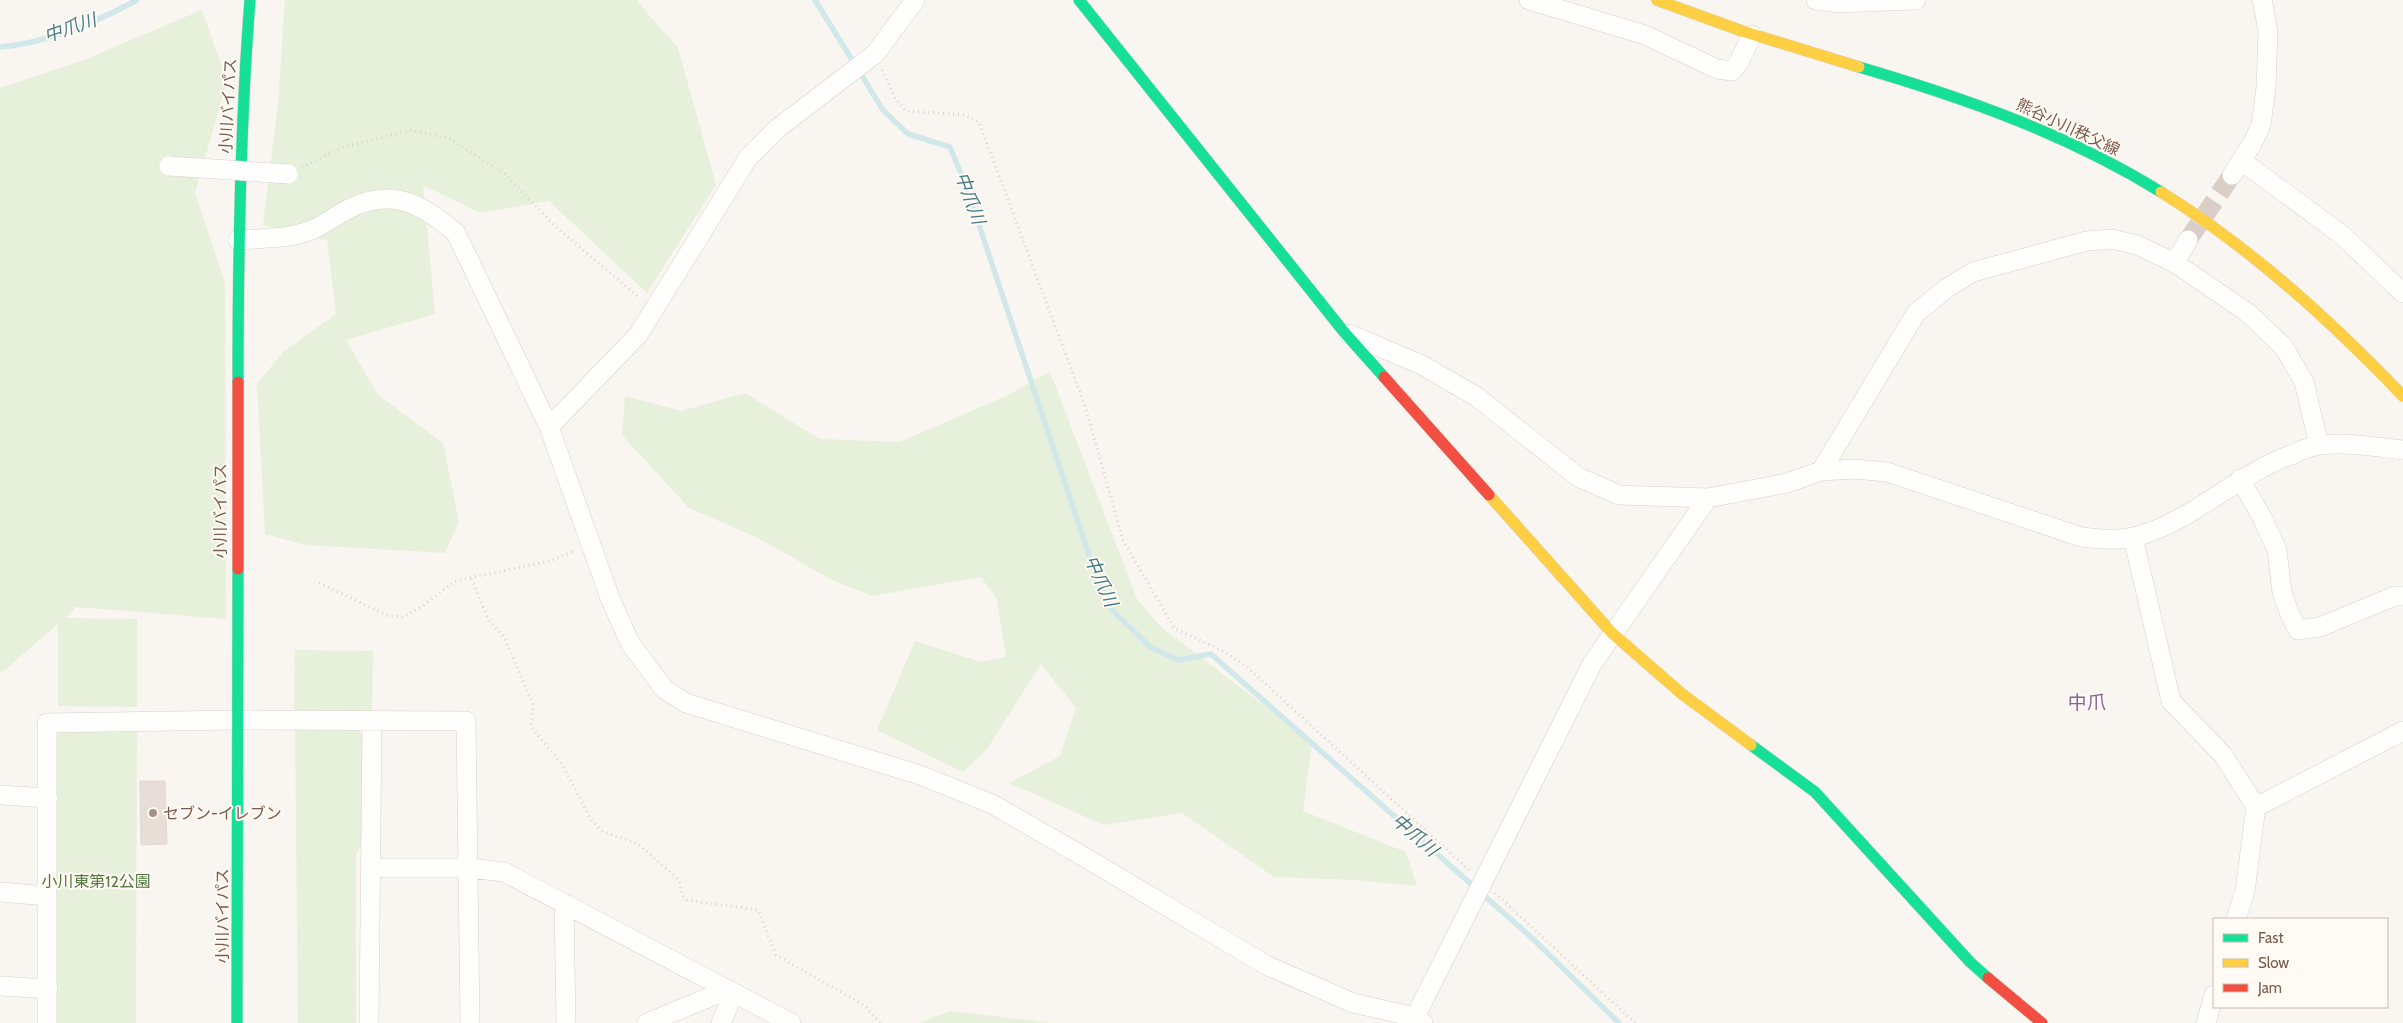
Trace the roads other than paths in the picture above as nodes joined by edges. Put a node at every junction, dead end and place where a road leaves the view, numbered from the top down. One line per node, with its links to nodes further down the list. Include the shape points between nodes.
1 (250, 0): 12 (main road, 小川バイパス)
2 (915, 0): 18 (street, via 875,54 778,128 748,158 638,335)
3 (1079, 0): 16 (main road)
4 (1529, 0): 9 (street, via 1645,35 1717,69 1732,70)
5 (1657, 0): 9 (main road, 熊谷小川秩父線)
6 (1816, 0): 7 (street, via 1847,3)
7 (1916, 0)
8 (2262, 0): 15 (street, via 2268,30 2261,125 2237,168 2342,236)
9 (1752, 35): 17 (main road, 熊谷小川秩父線, via 2002,113 2091,152 2204,219 2282,279)
10 (169, 166): 11 (street, bridge)
11 (288, 174)
12 (238, 240): 18 (street, via 291,236 312,230 360,203 384,199 410,202 429,211 456,233); 27 (main road, 小川バイパス, via 236,565)
13 (2188, 240): 14 (street)
14 (2175, 263): 19 (street, via 2248,314 2283,346 2304,382); 21 (street, via 2137,245 2112,238 2087,241 1973,272 1916,313)
15 (2403, 293)
16 (1344, 332): 23 (street, via 1422,364 1477,397 1578,477 1619,495); 26 (main road)
17 (2403, 396)
18 (548, 427): 43 (street, via 630,644 664,689 686,703 920,775 992,804 1266,965 1354,1003)
19 (2319, 445): 20 (street); 22 (street, via 2276,460)
20 (2403, 450)
21 (1820, 471): 23 (street, via 1787,483); 24 (street, via 1855,469 1887,472 2081,537 2101,540)
22 (2240, 479): 24 (street, via 2169,524); 25 (street, via 2277,550 2282,592 2298,630 2320,627 2395,596)
23 (1708, 498): 26 (street)
24 (2133, 537): 32 (street, via 2171,701 2223,755)
25 (2403, 596)
26 (1612, 633): 43 (street, via 1592,664); 52 (main road, via 1682,694 1815,792 1970,962)
27 (239, 720): 28 (street); 31 (street, via 47,723); 45 (main road, 小川バイパス)
28 (372, 720): 33 (street); 34 (street, via 466,721)
29 (2403, 731): 32 (street)
30 (0, 795): 31 (street)
31 (48, 798): 36 (street)
32 (2256, 806): 38 (street, via 2245,891)
33 (371, 868): 34 (street); 46 (street)
34 (469, 868): 37 (street, via 504,872); 47 (street)
35 (0, 892): 36 (street)
36 (47, 896): 40 (street)
37 (564, 903): 41 (street); 48 (street)
38 (2236, 918)
39 (0, 986): 40 (street)
40 (48, 989): 44 (street)
41 (727, 990): 49 (street); 50 (street, via 728,1007); 51 (street)
42 (2213, 998): 53 (street)
43 (1419, 1020)
44 (47, 1023)
45 (237, 1023)
46 (369, 1023)
47 (470, 1023)
48 (566, 1023)
49 (646, 1023)
50 (721, 1023)
51 (791, 1023)
52 (2042, 1023)
53 (2206, 1023)

